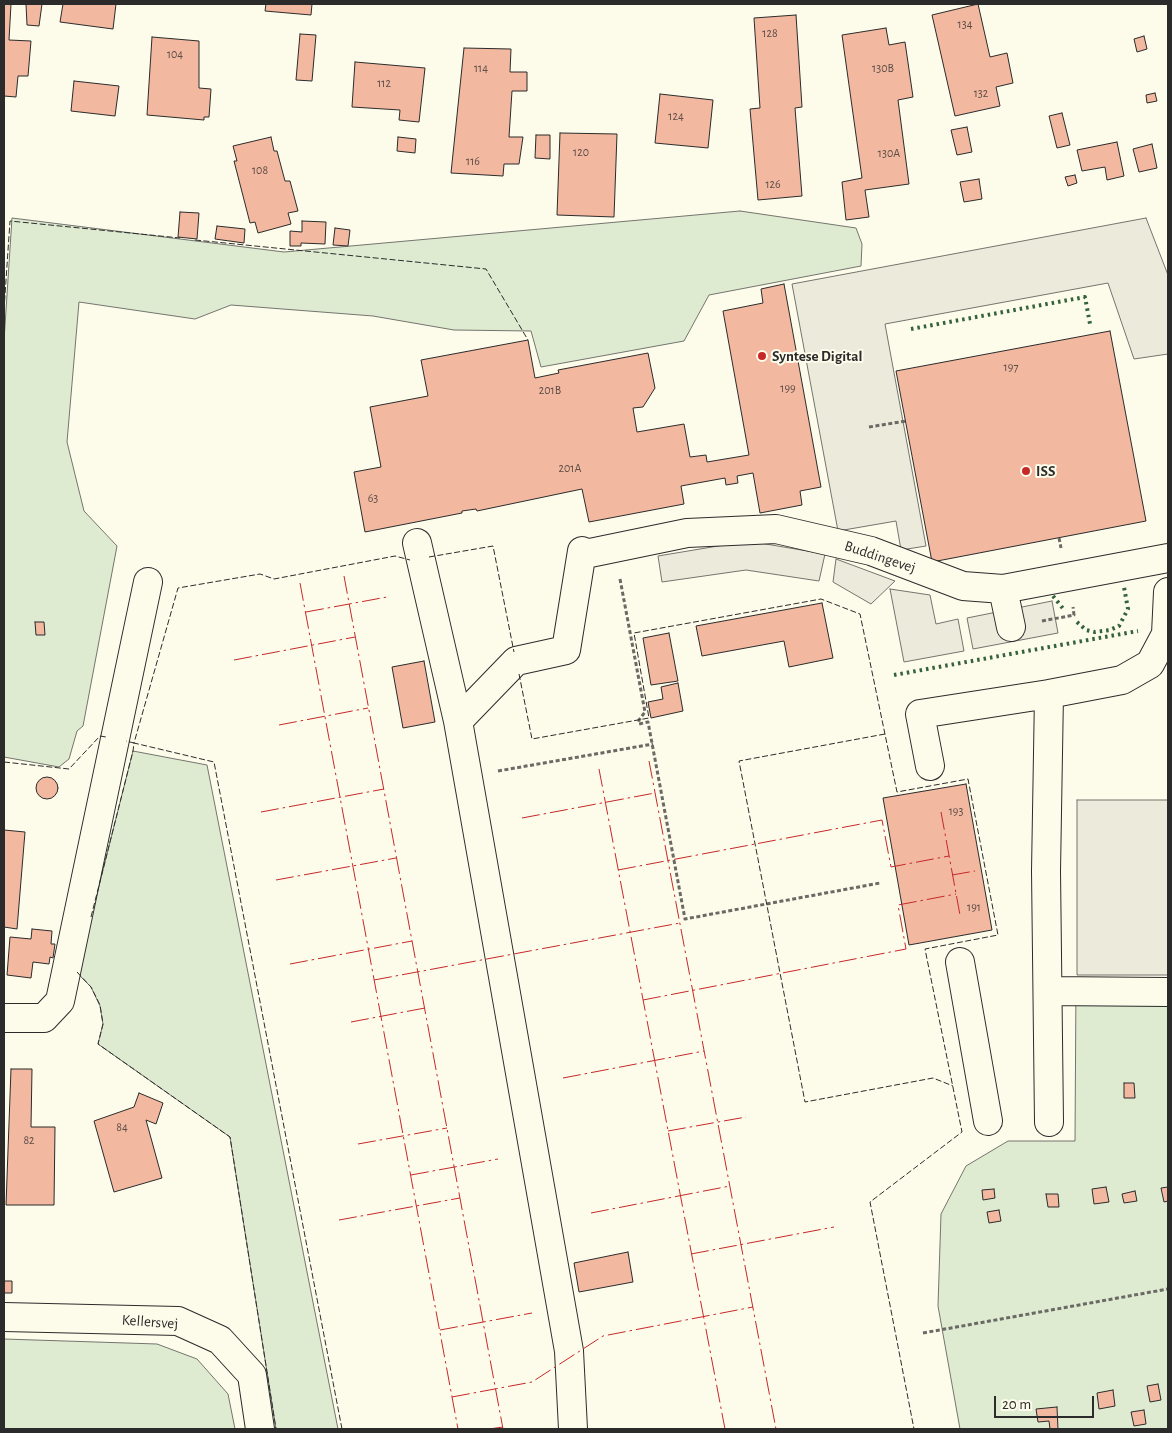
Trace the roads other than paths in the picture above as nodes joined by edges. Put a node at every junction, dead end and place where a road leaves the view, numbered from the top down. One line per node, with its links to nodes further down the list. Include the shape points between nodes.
1 (417, 543): 8 (street)
2 (1167, 566): 4 (street, Buddingevej)
3 (148, 582): 13 (street, via 60,1001 44,1018)
4 (1004, 590): 6 (street); 8 (street, Buddingevej, via 963,586 871,551 776,528 687,533 586,552 566,650 516,661)
5 (1168, 592): 7 (street, via 1166,634 1150,664 1122,680)
6 (1011, 627)
7 (1049, 694): 9 (street, via 920,714); 11 (street)
8 (458, 721): 18 (street, via 569,1351)
9 (930, 766)
10 (960, 962): 14 (street)
11 (1048, 991): 12 (street); 15 (street)
12 (1168, 992)
13 (4, 1018)
14 (988, 1121)
15 (1050, 1122)
16 (4, 1317): 17 (street, Kellersvej, via 178,1322 220,1340 252,1375)
17 (260, 1429)
18 (573, 1429)

